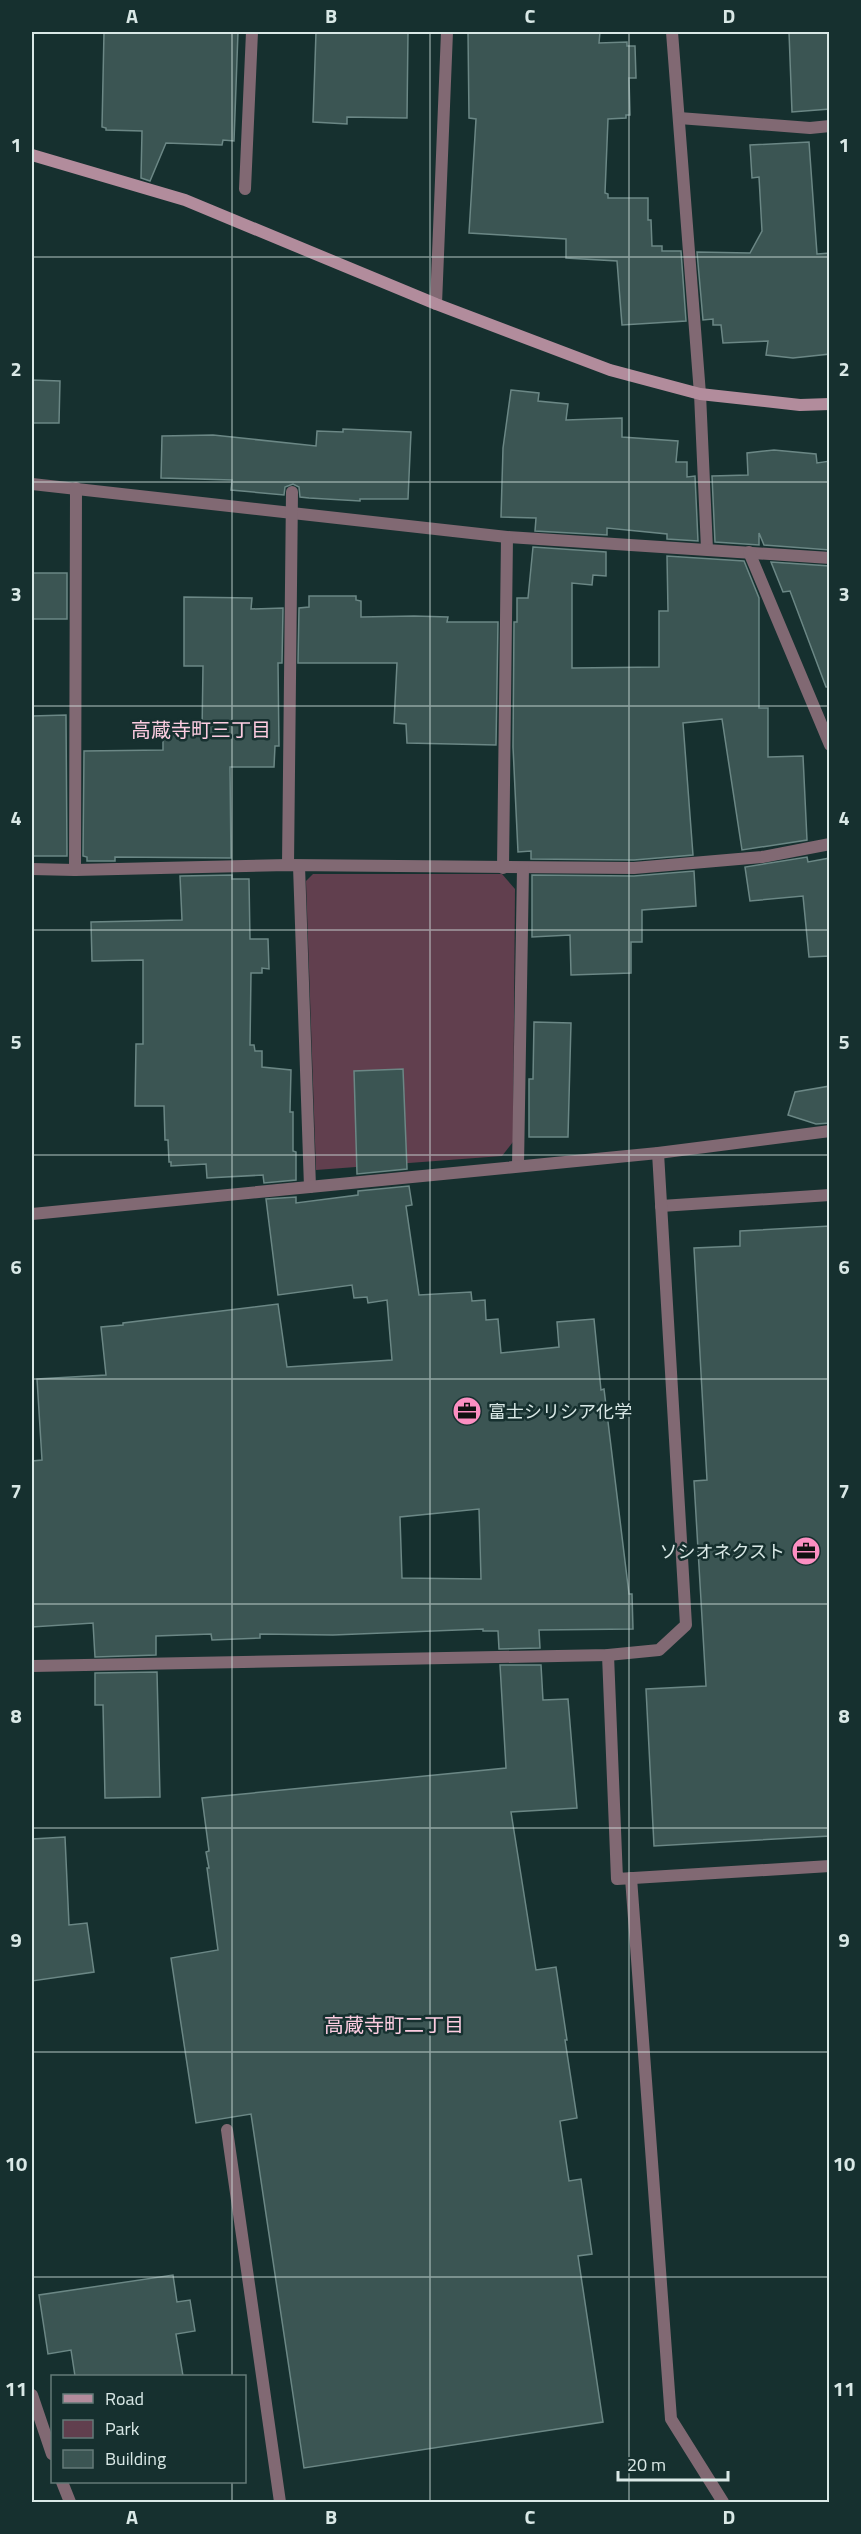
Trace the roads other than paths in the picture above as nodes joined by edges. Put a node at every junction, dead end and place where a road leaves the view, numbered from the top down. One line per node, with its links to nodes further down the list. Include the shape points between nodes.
1 (252, 32): 7 (street)
2 (447, 32): 8 (street)
3 (672, 32): 4 (street)
4 (679, 118): 5 (street, via 810,128); 9 (street)
5 (830, 126)
6 (32, 155): 8 (street, via 185,200)
7 (245, 189)
8 (435, 304): 9 (street, via 610,370)
9 (700, 394): 10 (street, via 800,405); 16 (street)
10 (830, 404)
11 (32, 484): 12 (street)
12 (76, 488): 14 (street); 25 (street)
13 (292, 492): 14 (street)
14 (291, 512): 15 (street); 21 (street)
15 (507, 537): 16 (street); 22 (street)
16 (707, 549): 17 (street)
17 (749, 552): 18 (street); 19 (street)
18 (830, 558)
19 (830, 745)
20 (830, 844): 23 (street, via 762,857 645,867)
21 (293, 865): 22 (street); 25 (street); 29 (street)
22 (502, 868): 23 (street)
23 (523, 868): 28 (street)
24 (32, 869): 25 (street)
25 (75, 870)
26 (830, 1131): 27 (street)
27 (657, 1153): 28 (street); 31 (street)
28 (518, 1167): 29 (street)
29 (310, 1187): 32 (street)
30 (830, 1195): 31 (street)
31 (661, 1206): 33 (street, via 686,1626 659,1650)
32 (32, 1214)
33 (608, 1655): 34 (street); 36 (street, via 617,1879)
34 (32, 1666)
35 (830, 1866): 36 (street)
36 (631, 1878): 43 (street, via 671,2419)
37 (227, 2130): 42 (street)
38 (32, 2395): 39 (street)
39 (51, 2451)
40 (63, 2483): 41 (street)
41 (70, 2502)
42 (280, 2502)
43 (723, 2502)

